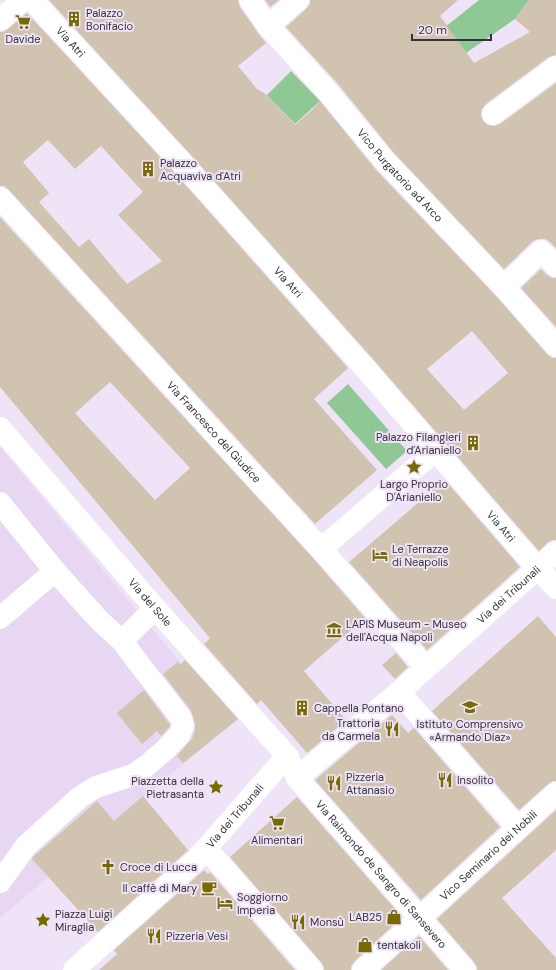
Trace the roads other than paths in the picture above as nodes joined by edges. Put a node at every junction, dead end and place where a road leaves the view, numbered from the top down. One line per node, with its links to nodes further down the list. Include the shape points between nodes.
1 (23, 0): 5 (street)
2 (32, 0): 14 (street, Via Atri, via 364,366)
3 (250, 0): 6 (street, Vico Purgatorio ad Arco)
4 (298, 0): 6 (street)
5 (0, 20)
6 (268, 26): 11 (street, Vico Purgatorio ad Arco, via 328,92 385,161)
7 (556, 67): 8 (street)
8 (493, 114)
9 (0, 198): 16 (street, Via Francesco del Giudice)
10 (556, 266): 11 (street, via 541,251)
11 (504, 287): 12 (street, Vico Purgatorio ad Arco)
12 (556, 346)
13 (0, 428): 21 (street, Via del Sole)
14 (436, 450): 16 (street); 18 (street, Via Atri)
15 (0, 503): 19 (street)
16 (320, 549): 24 (street, Via Francesco del Giudice)
17 (556, 552): 18 (street, Via dei Tribunali)
18 (538, 569): 20 (street, Via Atri); 24 (street, Via dei Tribunali)
19 (55, 571): 22 (street); 23 (street, via 99,620)
20 (556, 588)
21 (155, 608): 23 (street); 26 (street, Via del Sole)
22 (0, 618)
23 (122, 641): 31 (street, via 181,718 183,726 180,734 146,767 133,775 96,787 80,798 26,846)
24 (426, 668): 25 (street, Via dei Tribunali)
25 (399, 692): 27 (street, Via dei Tribunali); 29 (street)
26 (288, 757): 27 (street, Via del Sole); 30 (street, Via dei Tribunali)
27 (297, 778): 32 (street, Via Raimondo de Sangro di Sansevero)
28 (556, 793): 29 (street, Vico Seminario dei Nobili)
29 (518, 828): 32 (street, Vico Seminario dei Nobili)
30 (206, 848): 33 (street, Via dei Tribunali, via 196,860); 34 (street)
31 (0, 882)
32 (420, 918): 35 (street, Vico Seminario dei Nobili); 36 (street, Via Raimondo de Sangro di Sansevero)
33 (74, 970)
34 (312, 970)
35 (363, 970)
36 (465, 970)

